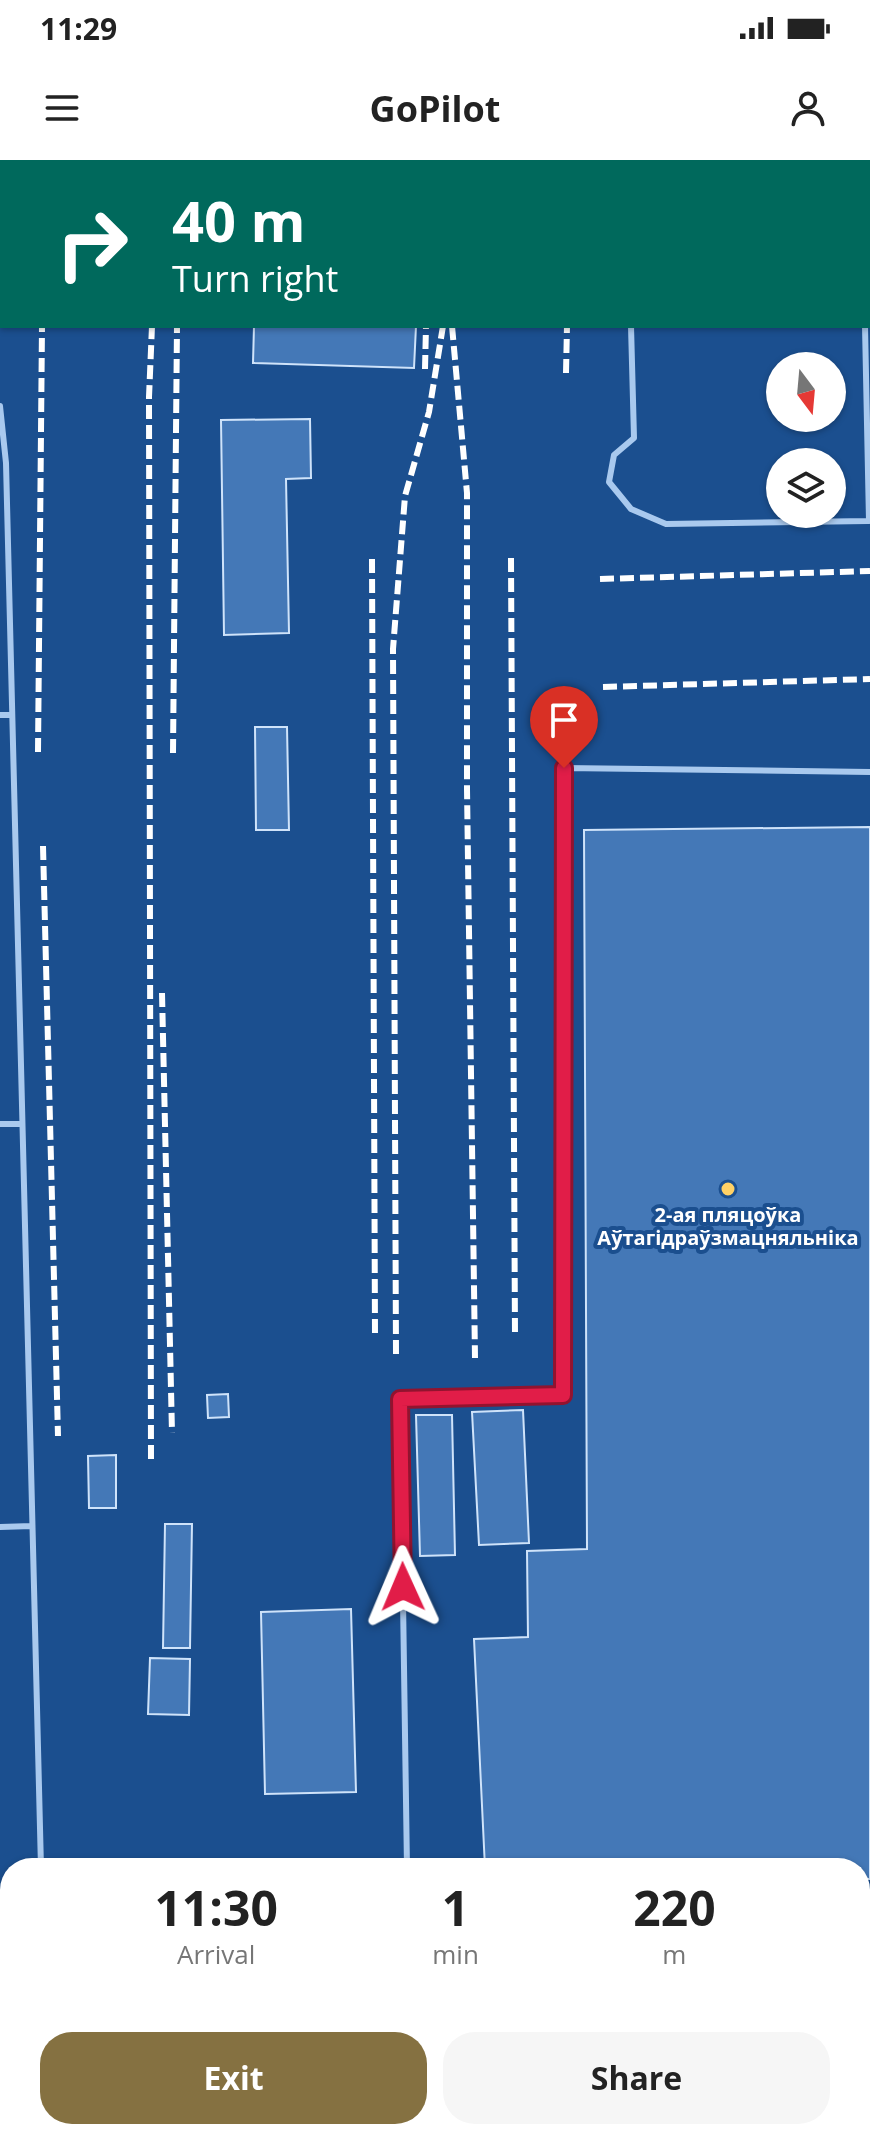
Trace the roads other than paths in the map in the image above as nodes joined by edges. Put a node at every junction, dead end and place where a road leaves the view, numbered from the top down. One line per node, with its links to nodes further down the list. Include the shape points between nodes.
1 (631, 328): 4 (lane, via 634,438 614,455 609,482 631,509 666,524)
2 (865, 328): 4 (lane)
3 (0, 406): 6 (lane)
4 (869, 521)
5 (0, 715): 6 (lane)
6 (12, 715): 9 (lane)
7 (870, 772): 13 (lane, via 564,768 563,1395 400,1399)
8 (0, 1124): 9 (lane)
9 (22, 1124): 10 (lane)
10 (32, 1526): 11 (lane); 12 (lane)
11 (0, 1527)
12 (41, 1858)
13 (407, 1858)

